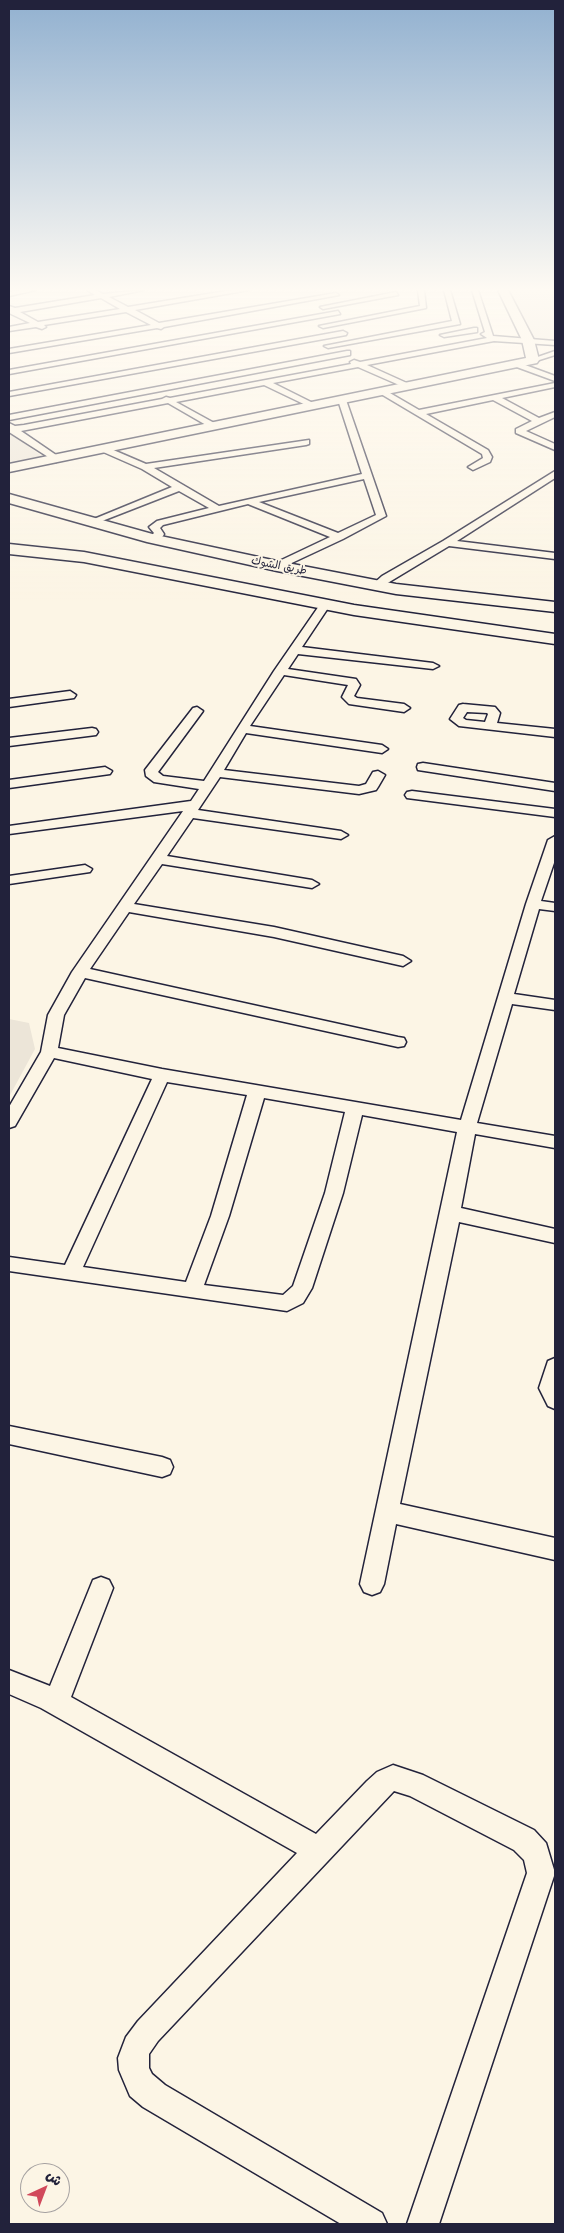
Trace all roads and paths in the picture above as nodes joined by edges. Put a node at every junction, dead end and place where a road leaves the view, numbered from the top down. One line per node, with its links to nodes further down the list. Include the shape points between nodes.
1 (135, 394): 14 (street)
2 (158, 394): 10 (street)
3 (204, 394): 10 (street)
4 (289, 394): 11 (street)
5 (370, 394): 9 (main road)
6 (384, 394): 12 (street)
7 (508, 394): 8 (street)
8 (494, 397): 12 (street); 15 (street)
9 (342, 400): 11 (main road); 26 (street)
10 (170, 401): 16 (street); 17 (street)
11 (312, 406): 16 (main road)
12 (418, 413): 23 (street, via 485,452 487,460)
13 (555, 414): 15 (street)
14 (9, 418)
15 (538, 421): 19 (street, via 519,431)
16 (213, 426): 20 (main road)
17 (10, 428): 21 (street)
18 (306, 442): 22 (street)
19 (555, 446)
20 (104, 449): 21 (main road); 22 (street)
21 (56, 458): 24 (main road)
22 (145, 467): 27 (street)
23 (473, 467)
24 (9, 468)
25 (555, 474): 34 (street)
26 (368, 476): 29 (street); 32 (street, via 381,516)
27 (180, 487): 30 (street); 31 (street)
28 (9, 498): 33 (main road, طريق الشوك)
29 (249, 501): 30 (street); 32 (street)
30 (218, 509): 33 (street, via 156,525 154,528 159,534)
31 (99, 519)
32 (339, 537): 37 (street)
33 (153, 539): 37 (main road, طريق الشوك)
34 (448, 543): 36 (street); 38 (street)
35 (10, 551): 40 (main road, via 100,560)
36 (555, 556)
37 (277, 566): 38 (main road, طريق الشوك)
38 (378, 584): 39 (street); 41 (main road, طريق الشوك)
39 (555, 603)
40 (325, 605): 42 (main road); 43 (street)
41 (555, 607)
42 (555, 639)
43 (295, 650): 44 (street); 45 (street)
44 (433, 666)
45 (280, 671): 48 (street, via 352,682 354,685 348,697 353,701); 51 (street)
46 (70, 695): 47 (street)
47 (9, 703)
48 (404, 708)
49 (197, 711): 61 (street, via 151,773 159,779)
50 (490, 726): 53 (street)
51 (242, 729): 55 (street); 58 (street)
52 (92, 732): 54 (street)
53 (555, 733)
54 (9, 742)
55 (382, 749)
56 (423, 768): 62 (street)
57 (105, 771): 60 (street)
58 (216, 774): 59 (street, via 360,790 371,787); 61 (street)
59 (378, 775)
60 (9, 784)
61 (208, 786): 64 (street)
62 (555, 787)
63 (412, 795): 65 (street)
64 (191, 809): 66 (street); 67 (street); 69 (street)
65 (555, 813)
66 (9, 830)
67 (341, 834)
68 (555, 840): 73 (street)
69 (158, 860): 72 (street); 74 (street)
70 (84, 869): 71 (street)
71 (9, 880)
72 (312, 884)
73 (533, 904): 75 (street); 78 (street)
74 (126, 907): 76 (street, via 274,932); 77 (street)
75 (555, 907)
76 (403, 961)
77 (80, 972): 80 (street); 81 (street, via 56,1015)
78 (506, 998): 79 (street); 86 (street)
79 (555, 1005)
80 (398, 1042)
81 (50, 1052): 82 (street); 85 (street)
82 (162, 1075): 83 (street); 91 (street)
83 (257, 1091): 84 (street); 92 (street, via 220,1216)
84 (355, 1109): 86 (street); 92 (street, via 334,1193 302,1288 296,1296 287,1303 276,1303)
85 (9, 1122)
86 (467, 1128): 87 (street); 88 (street)
87 (554, 1137)
88 (451, 1213): 89 (street); 97 (street)
89 (555, 1236)
90 (9, 1264): 91 (street)
91 (71, 1273): 92 (street)
92 (192, 1291)
93 (555, 1367): 94 (street, via 550,1388)
94 (555, 1400)
95 (9, 1435): 96 (street)
96 (162, 1467)
97 (388, 1512): 98 (street); 99 (street)
98 (555, 1549)
99 (372, 1584)
100 (101, 1588): 102 (street)
101 (9, 1682): 102 (street)
102 (56, 1702): 103 (street)
103 (318, 1850): 104 (street, via 148,2031 136,2047 134,2070 141,2085 154,2096); 105 (street, via 381,1786 393,1778 414,1784 524,1840 539,1859 540,1882)
104 (371, 2224)
105 (423, 2224)

